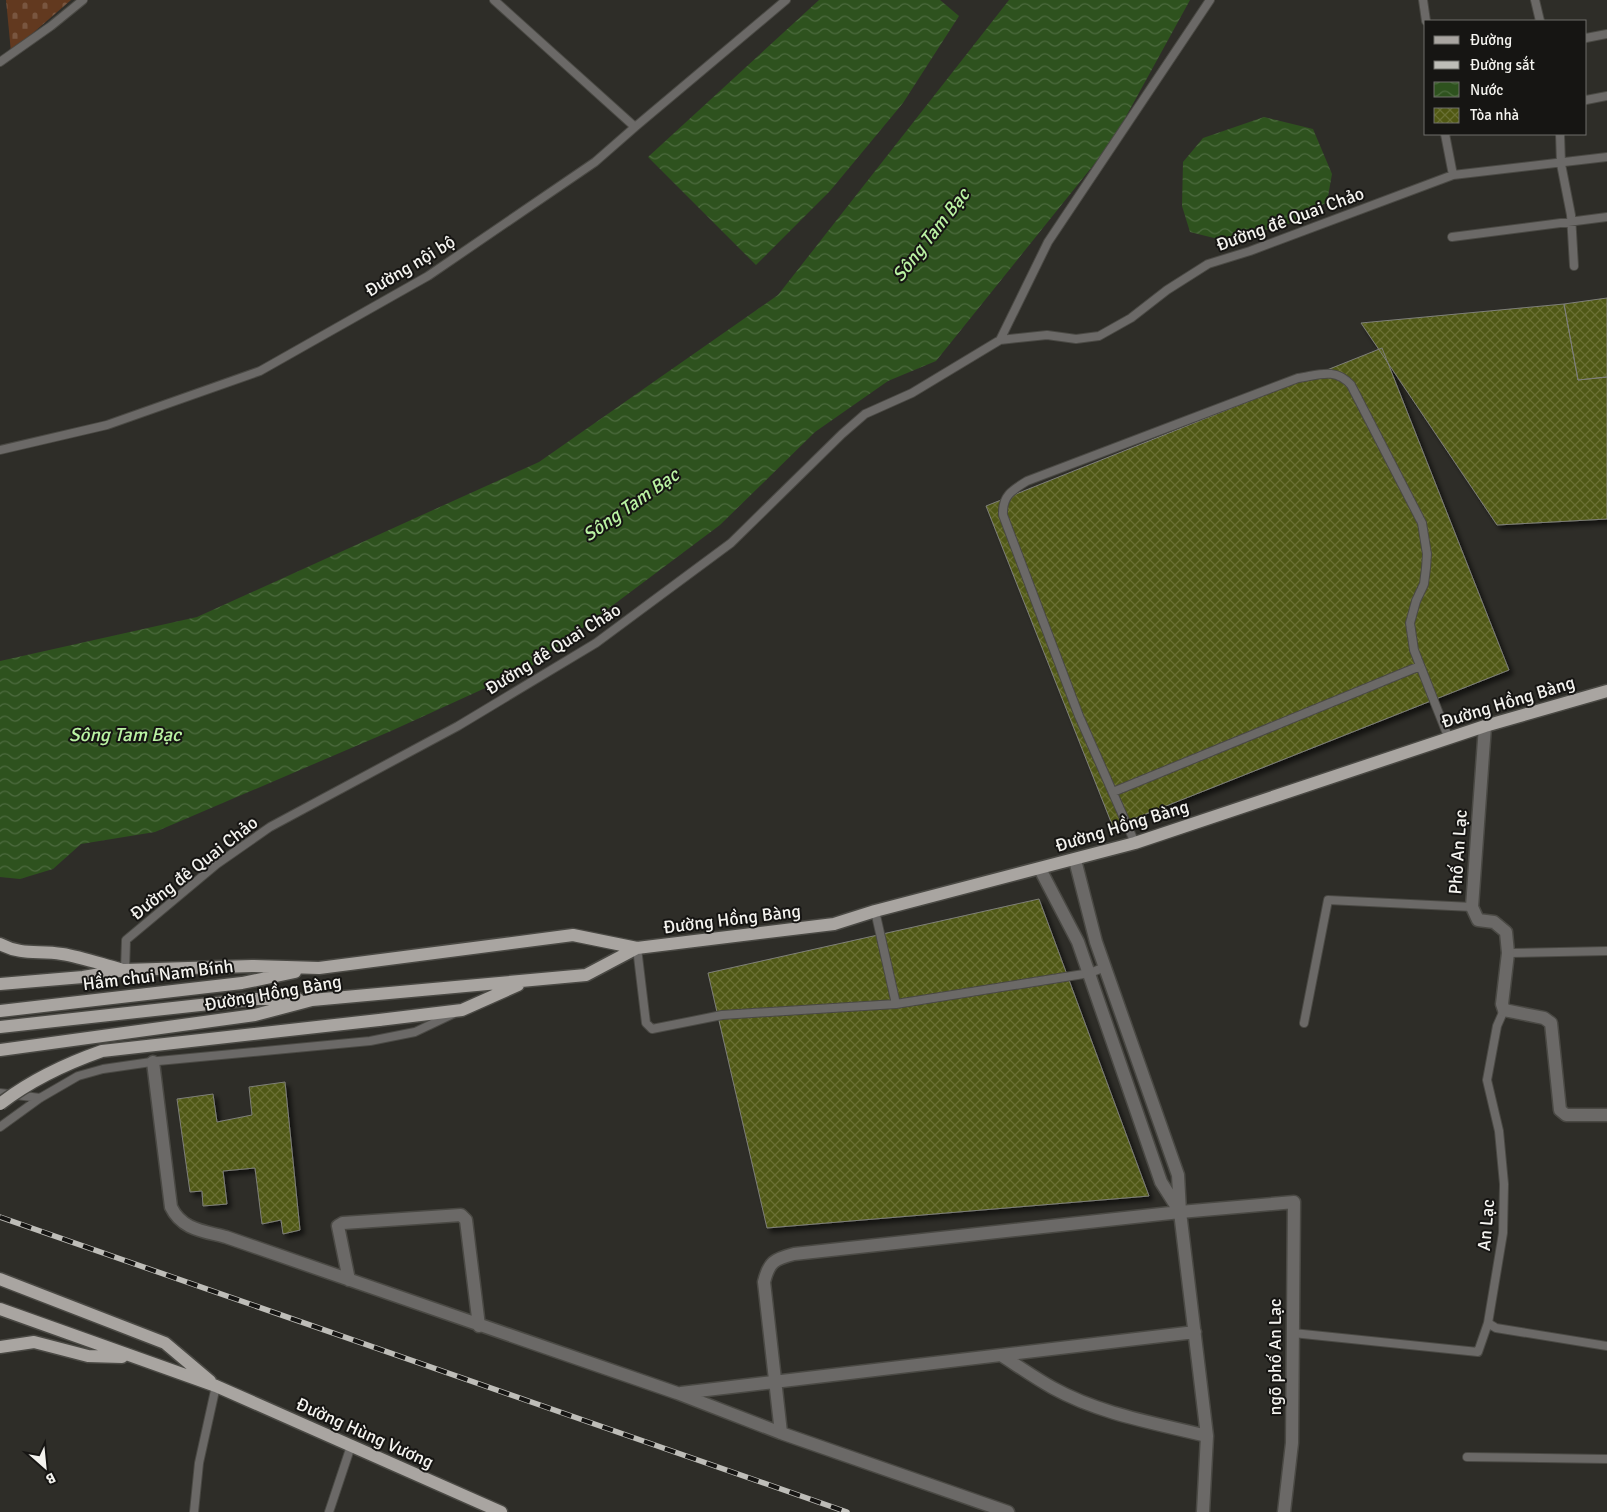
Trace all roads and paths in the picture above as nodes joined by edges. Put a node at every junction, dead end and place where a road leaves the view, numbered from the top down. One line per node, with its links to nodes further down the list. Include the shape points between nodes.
1 (83, 0): 11 (lane)
2 (494, 0): 14 (lane)
3 (786, 0): 14 (lane, Đường nội bộ)
4 (1210, 0): 24 (lane, via 1048,242)
5 (1423, 0): 7 (lane)
6 (1535, 0): 8 (lane)
7 (1426, 20)
8 (1540, 20)
9 (1607, 34): 10 (lane)
10 (1587, 38)
11 (0, 62)
12 (1607, 96): 13 (lane)
13 (1587, 100)
14 (635, 127): 25 (lane, Đường nội bộ, via 595,162 428,276 260,371 107,425)
15 (1444, 135): 19 (lane)
16 (1560, 135): 18 (lane)
17 (1607, 158): 18 (lane, Đường đê Quai Chảo)
18 (1562, 164): 19 (lane, Đường đê Quai Chảo); 21 (lane)
19 (1452, 175): 24 (lane, Đường đê Quai Chảo, via 1208,264 1131,318 1099,336)
20 (1607, 217): 21 (lane)
21 (1571, 223): 22 (lane); 23 (lane)
22 (1452, 237)
23 (1574, 266)
24 (1000, 340): 42 (lane, Đường đê Quai Chảo, via 912,393 866,414 731,543 596,643 458,726 270,827 217,864 126,940)
25 (0, 450)
26 (1420, 666): 29 (lane); 30 (lane); 30 (lane, via 1410,623 1424,584 1426,568 1422,523 1344,377 1335,373 1298,378 1027,481 1008,493 1002,504 1003,515 1079,716)
27 (1607, 690): 28 (main road, Đường Hồng Bàng)
28 (1485, 726): 29 (main road, Đường Hồng Bàng); 34 (street, Phố An Lạc)
29 (1449, 738): 31 (main road, Đường Hồng Bàng)
30 (1113, 792): 31 (lane)
31 (1135, 843): 32 (main road, Đường Hồng Bàng)
32 (1075, 860): 33 (main road, Đường Hồng Bàng); 40 (street)
33 (1040, 869): 35 (main road, Đường Hồng Bàng); 43 (street, via 1078,942)
34 (1472, 907): 39 (street, Phố An Lạc, via 1478,920 1494,922 1506,932); 51 (lane, via 1328,900)
35 (875, 910): 37 (main road, Đường Hồng Bàng, via 834,924); 47 (lane)
36 (0, 944): 42 (main road, via 11,950 61,954)
37 (636, 948): 41 (main road, Đường Hồng Bàng, via 573,935); 44 (main road, Đường Hồng Bàng, via 586,975); 47 (lane, via 646,1023 652,1029 722,1016)
38 (1607, 950): 39 (lane)
39 (1508, 952): 49 (street, Phố An Lạc)
40 (1105, 967): 43 (lane); 60 (street, via 1178,1175)
41 (319, 968): 42 (main road, Đường Hồng Bàng, via 252,966); 50 (main road, Hầm chui Nam Bính, via 242,983)
42 (124, 970): 45 (main road, Đường Hồng Bàng, via 83,977)
43 (1090, 974): 47 (lane); 60 (street, via 1161,1182)
44 (527, 981): 46 (main road, Đường Hồng Bàng); 48 (main road)
45 (2, 983)
46 (312, 1000): 52 (main road, Hầm chui Nam Bính, via 255,999); 53 (main road, Đường Hồng Bàng, via 255,1015)
47 (896, 1004)
48 (462, 1010): 54 (lane, via 415,1032 370,1041); 57 (main road, bridge, via 102,1050 23,1086)
49 (1504, 1010): 58 (street, via 1544,1018 1552,1023 1560,1110 1566,1115); 64 (lane, An Lạc, via 1497,1026 1488,1080 1504,1184 1503,1233)
50 (0, 1011)
51 (1304, 1022)
52 (0, 1027)
53 (0, 1050)
54 (153, 1062): 56 (lane, via 78,1076); 62 (street, via 171,1207 176,1217 189,1228 226,1237)
55 (0, 1093): 56 (lane)
56 (40, 1098): 59 (lane)
57 (0, 1104)
58 (1607, 1115)
59 (0, 1127)
60 (1180, 1212): 66 (street); 67 (street, ngõ phố An Lạc, via 1294,1202); 72 (street, via 778,1258 768,1267 764,1282)
61 (0, 1280): 73 (main road, Đường Hùng Vương, via 165,1343)
62 (349, 1280): 65 (street); 65 (street, via 338,1234 338,1226 343,1223 461,1215 466,1220)
63 (0, 1309): 71 (main road, Đường Hùng Vương)
64 (1488, 1323): 67 (lane, An Lạc, via 1478,1352); 68 (lane, via 1496,1328)
65 (479, 1326): 74 (street)
66 (1195, 1332): 70 (street); 76 (street)
67 (1293, 1333): 85 (street, ngõ phố An Lạc, via 1292,1443)
68 (1607, 1346)
69 (0, 1347): 71 (main road, via 34,1342 88,1356)
70 (1001, 1355): 72 (street); 76 (street, via 1053,1388 1083,1402)
71 (135, 1358): 73 (main road, Đường Hùng Vương)
72 (775, 1382): 74 (street); 75 (street)
73 (216, 1386): 77 (main road, Đường Hùng Vương); 81 (lane, via 199,1463)
74 (677, 1393): 75 (street)
75 (781, 1432): 83 (street)
76 (1207, 1436): 84 (street)
77 (350, 1446): 80 (main road, Đường Hùng Vương); 82 (lane)
78 (1466, 1457): 79 (lane)
79 (1607, 1459)
80 (497, 1511)
81 (194, 1512)
82 (329, 1512)
83 (1008, 1512)
84 (1203, 1512)
85 (1284, 1512)

